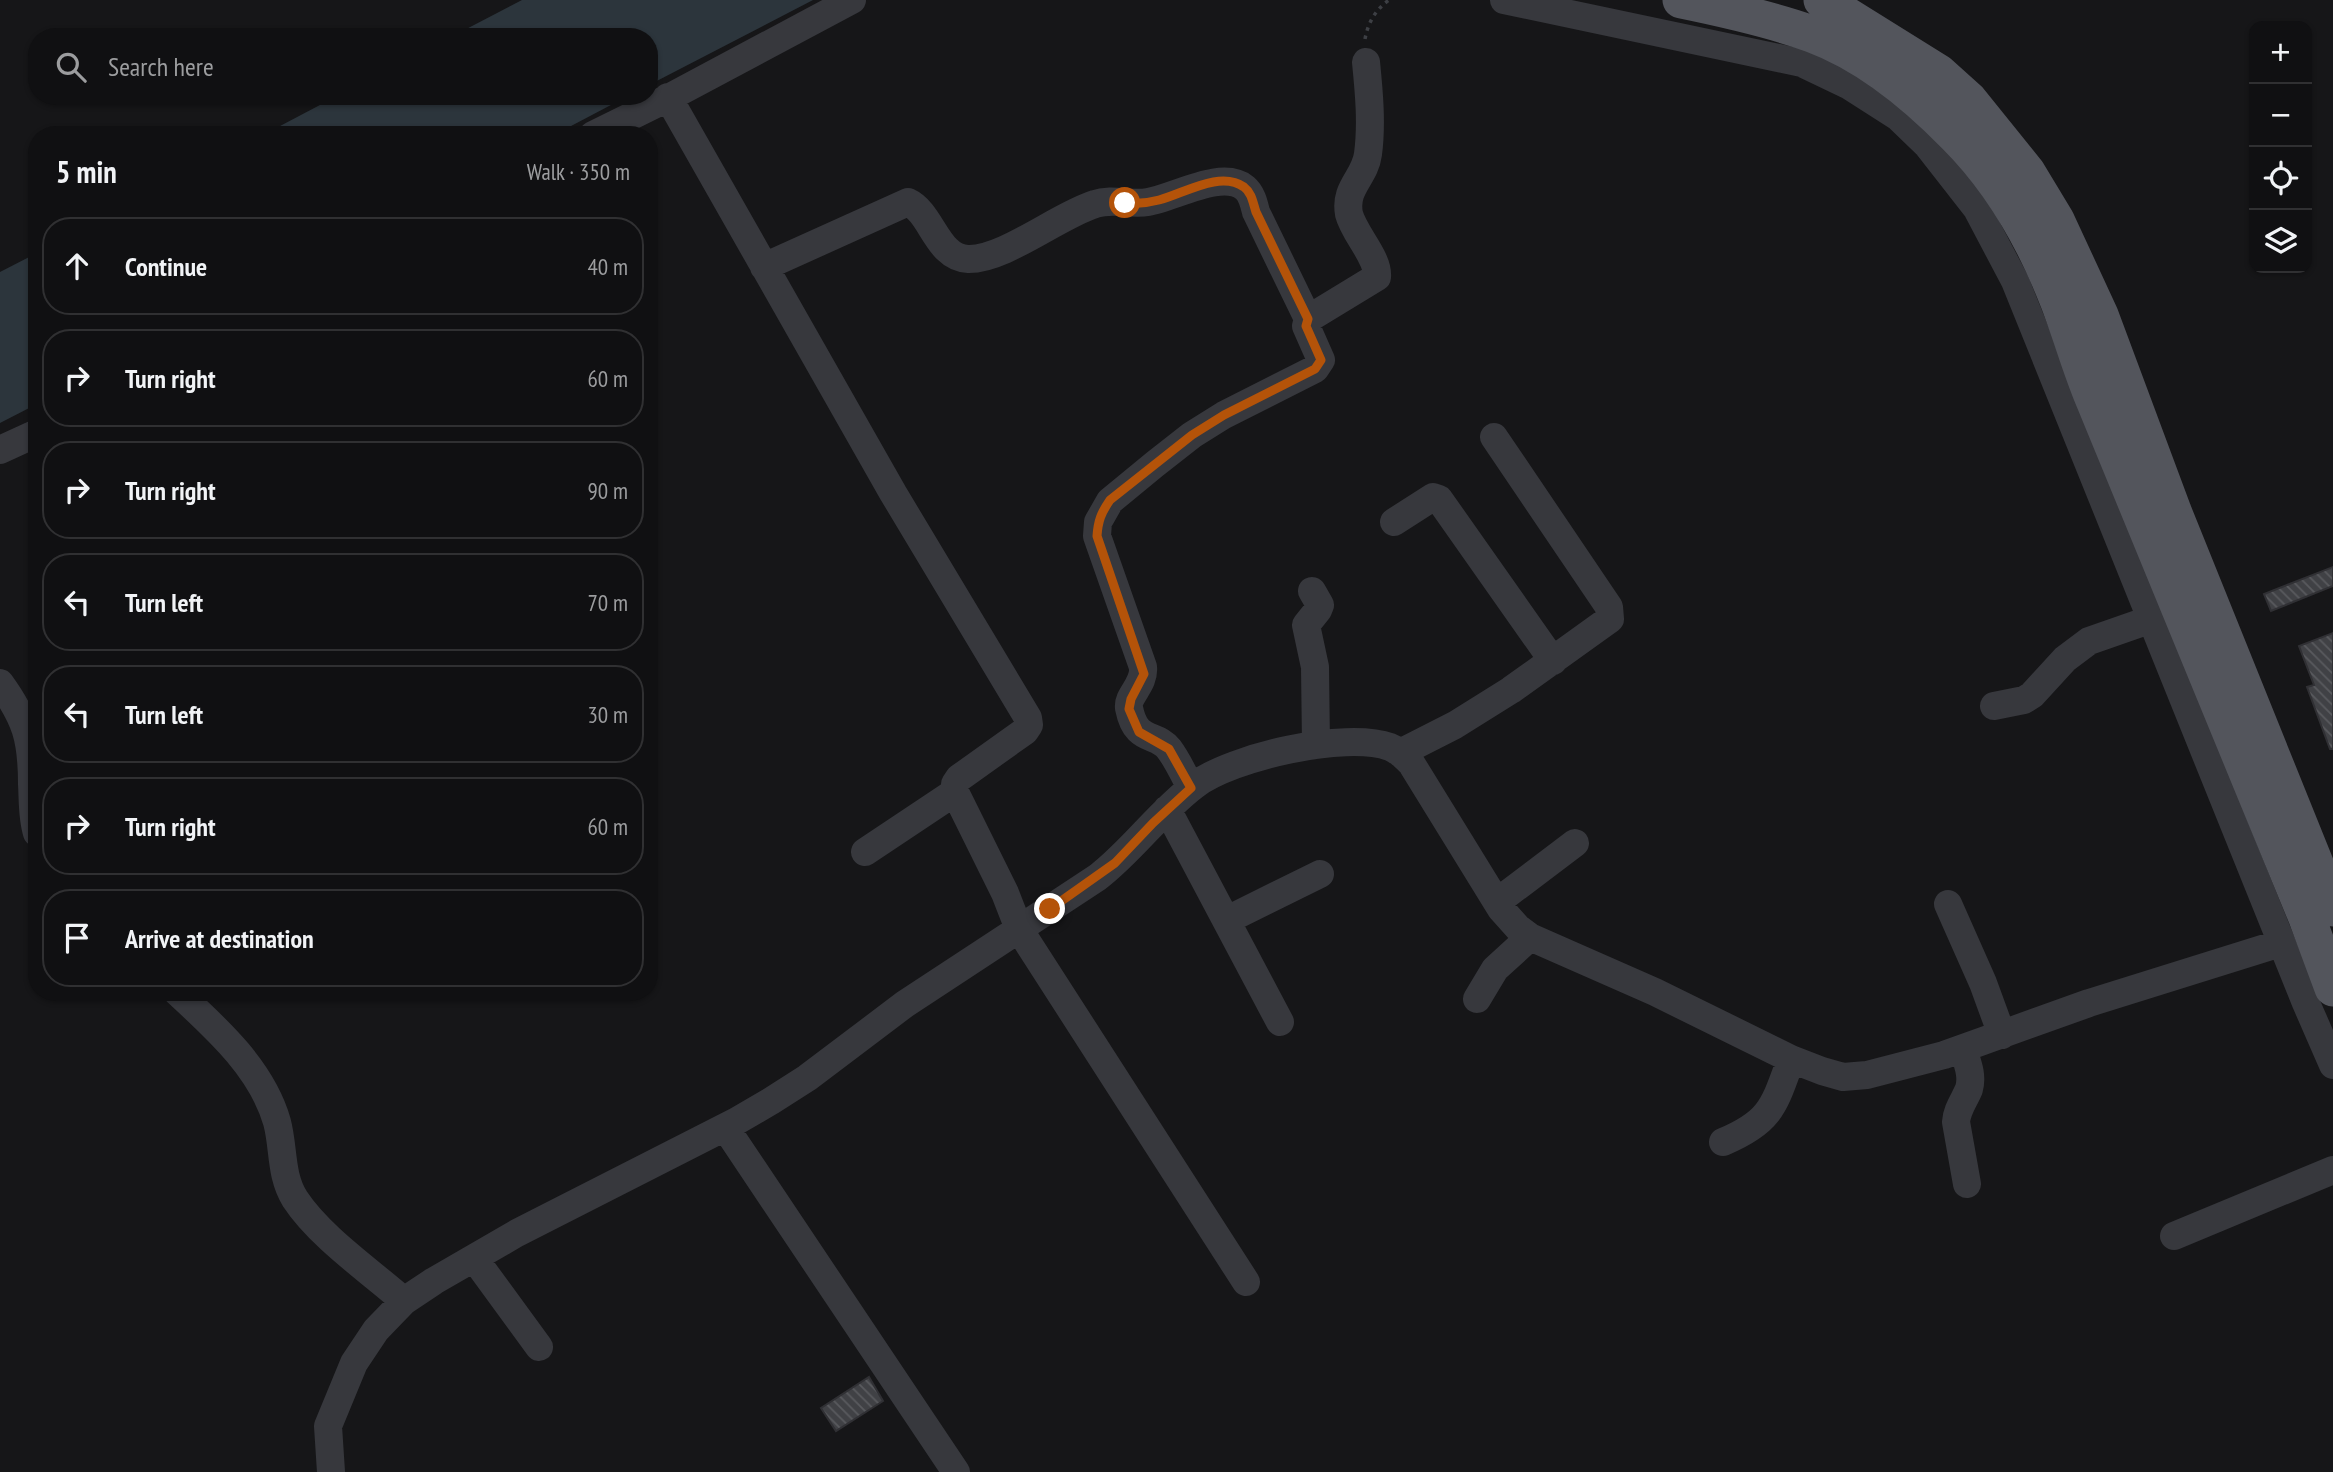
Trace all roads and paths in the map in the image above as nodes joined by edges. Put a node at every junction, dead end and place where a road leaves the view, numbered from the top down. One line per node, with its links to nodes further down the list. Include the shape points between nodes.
1 (852, 0): 7 (street)
2 (1389, 0): 6 (path, via 1367,27)
3 (1504, 0): 5 (street)
4 (1681, 0): 5 (main road)
5 (1818, 20): 18 (street, via 1848,85 1898,117 1927,145 1977,209 2015,281); 33 (main road, via 1939,73 1969,100 2027,172 2056,220 2100,315 2173,511); 38 (main road, via 1853,54 1926,106 1958,138 1994,180 2025,230 2059,300 2093,397 2291,880)
6 (1366, 62): 12 (street, via 1368,156 1348,201 1377,277)
7 (668, 97): 8 (street); 11 (street)
8 (658, 102)
9 (652, 105): 10 (street)
10 (611, 126)
11 (764, 267): 12 (street, via 908,202 951,253 969,259 998,252 1095,204 1158,200 1220,180 1235,183 1251,195); 26 (street, via 1028,718 1030,725 1025,731 959,778)
12 (1308, 319): 25 (street, via 1306,326 1321,360 1315,369 1192,435 1110,500 1098,522 1097,536 1143,667 1129,709 1139,732 1169,749)
13 (28, 437): 15 (street)
14 (1494, 437): 19 (street, via 1611,614 1607,623)
15 (0, 450)
16 (1394, 523): 19 (street, via 1433,496 1440,499)
17 (1312, 591): 23 (street, via 1320,605 1306,628 1315,667)
18 (2152, 619): 21 (street, via 2089,641 2032,695); 37 (street)
19 (1553, 660): 24 (street, via 1455,725)
20 (0, 683): 22 (street)
21 (1994, 706)
22 (28, 732)
23 (1316, 745): 24 (street, via 1347,742); 25 (street, via 1273,752 1219,770)
24 (1400, 752): 31 (street)
25 (1191, 788): 27 (street)
26 (955, 792): 29 (street); 35 (street)
27 (1167, 809): 34 (street); 35 (street, via 1115,863)
28 (1575, 843): 31 (street)
29 (865, 852)
30 (1320, 874): 34 (street)
31 (1496, 902): 36 (street)
32 (1948, 904): 42 (street)
33 (2333, 908)
34 (1227, 920): 41 (street)
35 (1019, 929): 46 (street, via 905,1004 807,1078); 52 (street)
36 (1530, 937): 39 (street, via 1495,969); 44 (street)
37 (2281, 943): 38 (street); 42 (street)
38 (2324, 994): 45 (street)
39 (1477, 999)
40 (186, 1001): 53 (street, via 239,1055 263,1088 277,1122 285,1177 295,1198 319,1228)
41 (1280, 1022)
42 (2002, 1035): 43 (street)
43 (1962, 1049): 44 (street, via 1897,1069 1843,1077); 49 (street, via 1970,1079 1956,1122)
44 (1791, 1059): 47 (street, via 1763,1118)
45 (2333, 1065)
46 (725, 1127): 51 (street); 56 (street)
47 (1723, 1142)
48 (2333, 1170): 50 (street)
49 (1967, 1184)
50 (2174, 1236)
51 (474, 1258): 53 (street); 54 (street)
52 (1246, 1282)
53 (404, 1301): 55 (street, via 376,1330 340,1395 328,1426)
54 (539, 1347)
55 (331, 1472)
56 (956, 1472)

